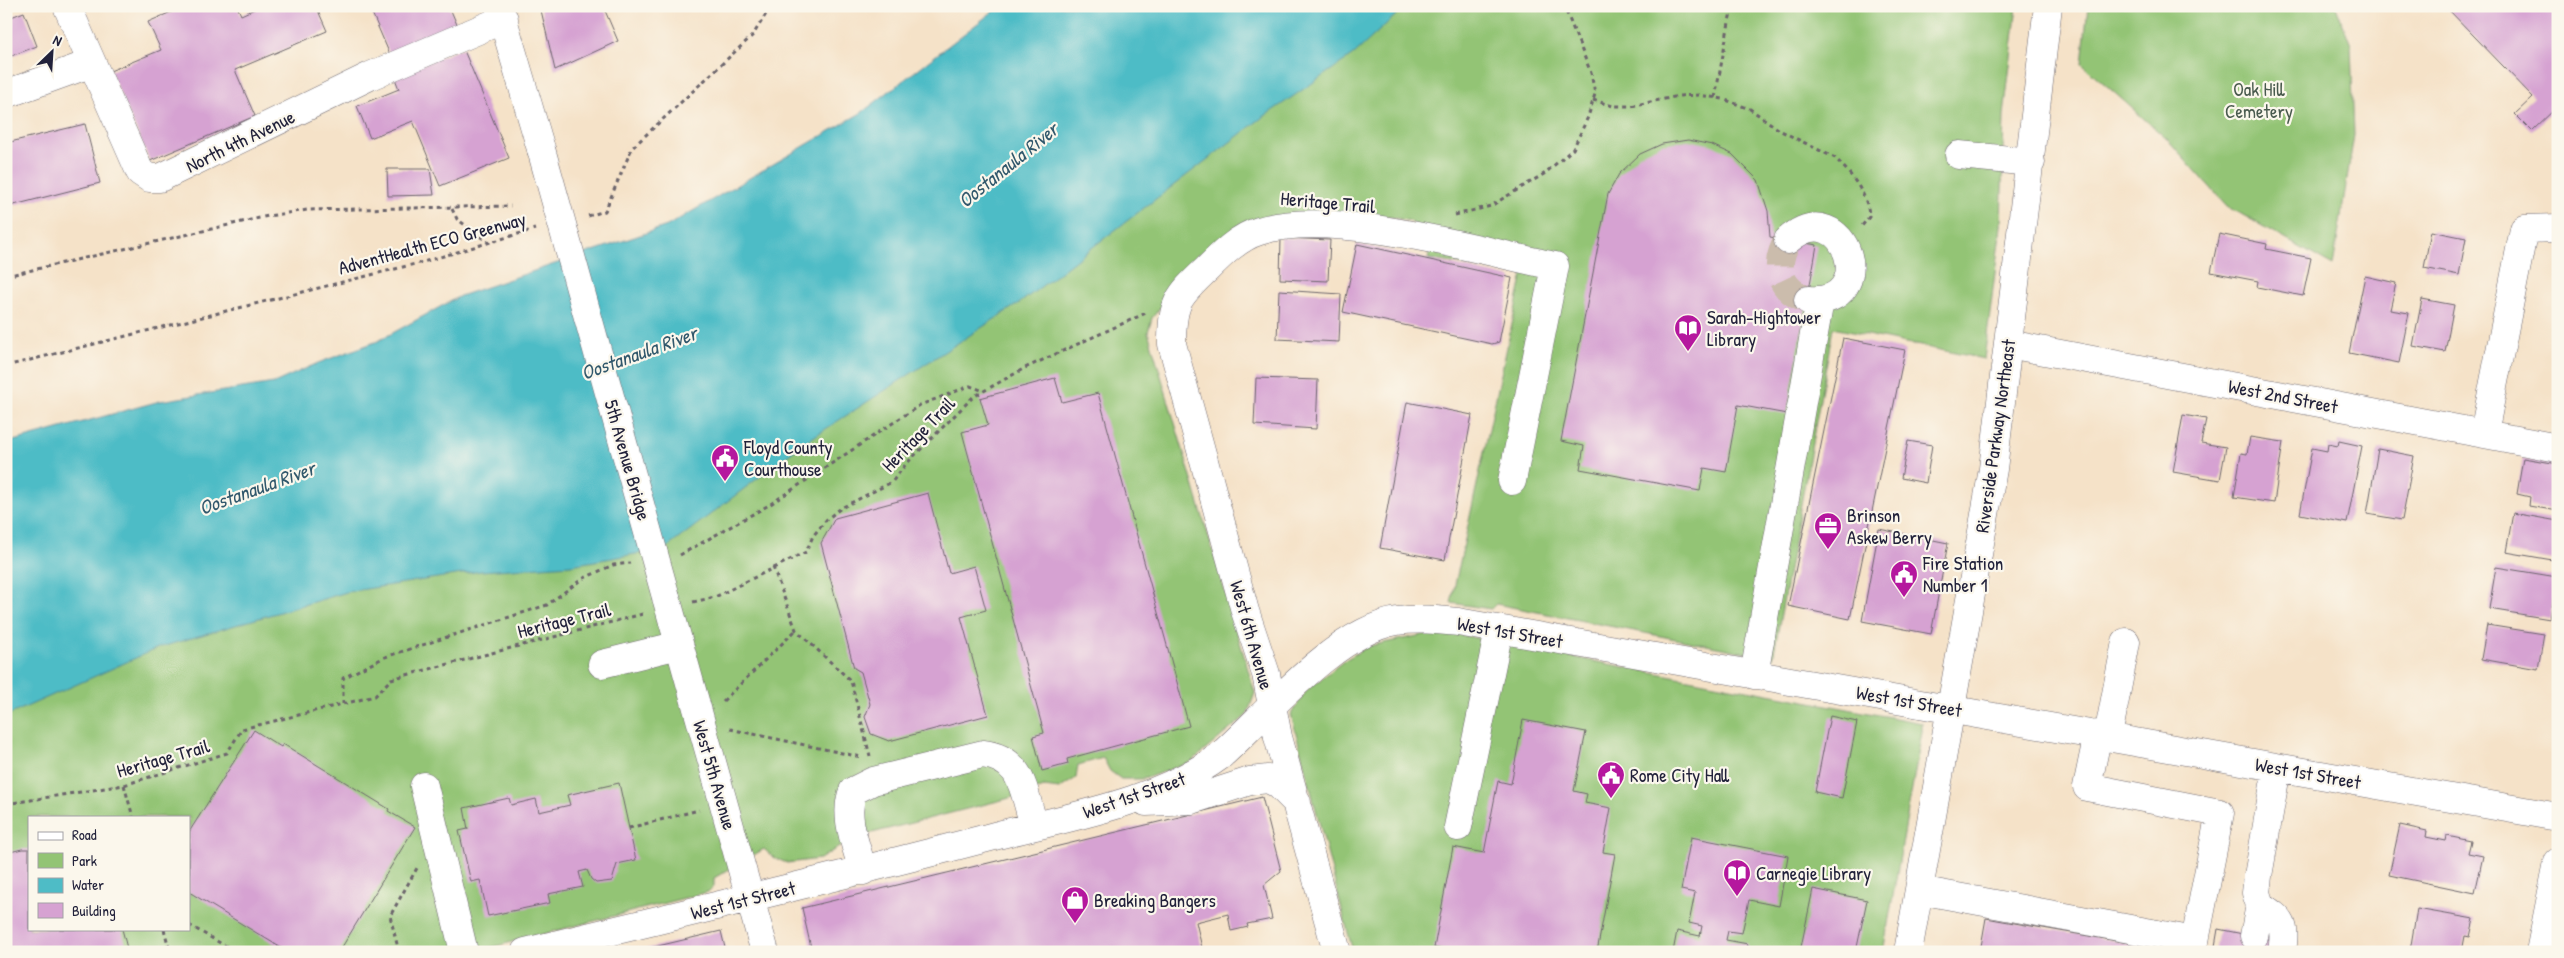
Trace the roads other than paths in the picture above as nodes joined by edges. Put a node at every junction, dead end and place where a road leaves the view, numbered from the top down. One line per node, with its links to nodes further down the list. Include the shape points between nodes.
1 (67, 6): 4 (street, North 4th Avenue)
2 (2048, 6): 7 (street, Riverside Parkway Northeast)
3 (502, 13): 4 (street, North 4th Avenue, via 160,178 149,178 140,172); 14 (street, 5th Avenue Bridge, bridge)
4 (92, 63): 5 (street)
5 (6, 94)
6 (1958, 155): 7 (street)
7 (2031, 162): 10 (street, Riverside Parkway Northeast)
8 (2558, 228): 11 (street, via 2524,229)
9 (1788, 240): 19 (street, via 1812,228 1828,231 1842,241 1851,260 1849,277 1837,293 1814,300)
10 (2008, 344): 11 (street, West 2nd Street); 21 (street, Riverside Parkway Northeast, via 1993,469)
11 (2484, 433): 12 (street, West 2nd Street)
12 (2558, 448)
13 (1512, 481): 20 (street, West 6th Avenue, via 1555,266 1356,226 1286,224 1257,232 1236,243 1192,282 1161,313 1245,611 1266,674)
14 (667, 602): 17 (street, West 5th Avenue)
15 (1499, 630): 19 (street, West 1st Street); 20 (street, West 1st Street, via 1424,619 1396,621 1368,630 1341,646); 29 (street)
16 (2126, 642): 22 (street)
17 (679, 645): 18 (street); 33 (street, West 5th Avenue)
18 (602, 664)
19 (1754, 675): 21 (street, West 1st Street)
20 (1272, 708): 25 (street, West 6th Avenue); 26 (street, West 1st Street, via 1198,772)
21 (1951, 708): 22 (street, West 1st Street); 32 (street, Riverside Parkway Northeast)
22 (2103, 735): 23 (street, West 1st Street); 36 (street, via 2088,787 2220,812)
23 (2277, 768): 27 (street, West 1st Street); 34 (street, via 2258,876 2256,893)
24 (424, 786): 37 (street)
25 (1297, 803): 26 (street, via 1278,784 1268,779 1250,781 1192,800); 40 (street, West 6th Avenue)
26 (1120, 804): 28 (street, West 1st Street)
27 (2558, 817)
28 (1034, 826): 31 (street, West 1st Street); 31 (street, via 1014,768 1005,759 993,755 983,754 873,781 853,791 848,804)
29 (1458, 827)
30 (2558, 862): 43 (street)
31 (863, 870): 33 (street, West 1st Street)
32 (1919, 890): 36 (street); 41 (street, Riverside Parkway Northeast)
33 (750, 898): 38 (street, West 1st Street); 39 (street, West 5th Avenue)
34 (2260, 905): 35 (street); 42 (street, via 2277,916 2285,931)
35 (2254, 936)
36 (2194, 946)
37 (464, 952)
38 (526, 952)
39 (765, 952)
40 (1337, 952)
41 (1908, 952)
42 (2282, 952)
43 (2540, 952)

